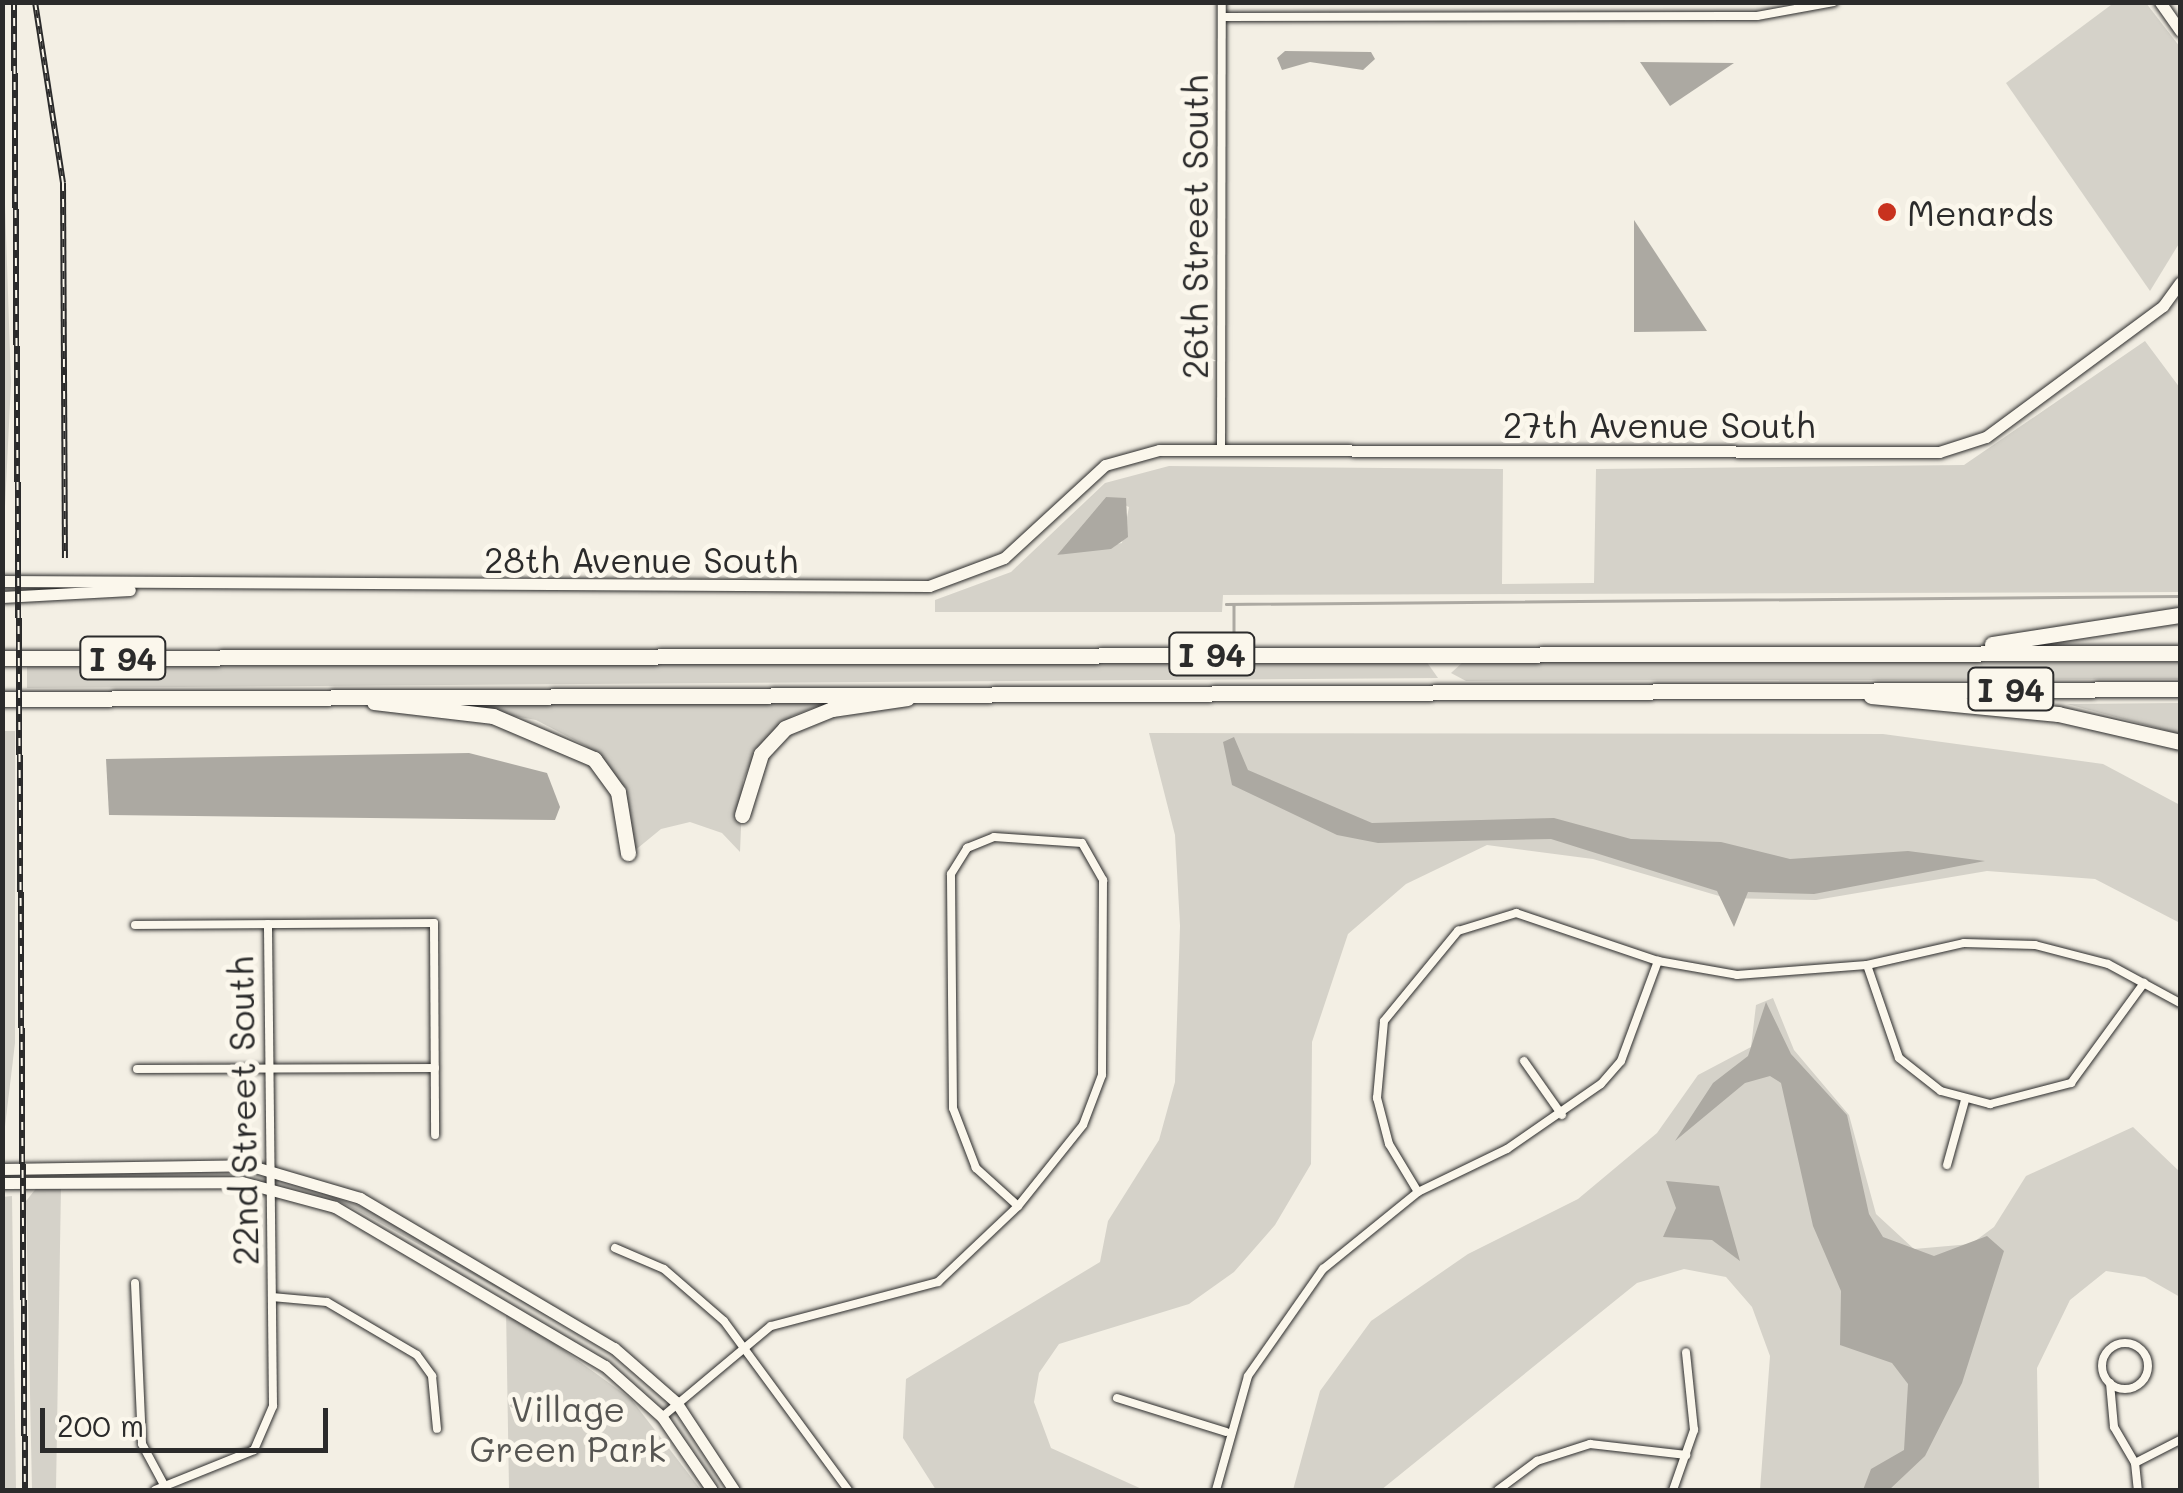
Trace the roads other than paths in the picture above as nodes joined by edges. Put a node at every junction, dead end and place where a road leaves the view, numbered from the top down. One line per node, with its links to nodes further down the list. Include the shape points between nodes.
1 (1222, 2): 5 (street, 26th Street South)
2 (1518, 2): 6 (street)
3 (1834, 2): 6 (street, via 1756,16)
4 (2160, 2): 7 (street)
5 (1222, 16): 6 (street); 9 (street, 26th Street South)
6 (1518, 16)
7 (2180, 31)
8 (2180, 283): 9 (street, 27th Avenue South, via 2163,306 1986,436 1939,452)
9 (1220, 451): 10 (street, 27th Avenue South, via 1127,456)
10 (1085, 478): 12 (street, 28th Avenue South, via 1004,558 929,586)
11 (2, 581): 12 (street, 28th Avenue South)
12 (159, 587): 13 (street, 28th Avenue South)
13 (2, 596)
14 (2180, 615): 15 (highway, via 2079,637)
15 (1878, 653): 16 (highway, I 94); 17 (highway, I 94)
16 (2180, 653)
17 (2, 658)
18 (2180, 688): 19 (highway, I 94)
19 (1842, 689): 20 (highway, I 94); 23 (highway, via 2058,714)
20 (971, 690): 21 (highway, I 94); 24 (highway, via 832,709 784,728 761,754)
21 (306, 694): 22 (highway, I 94); 25 (highway, via 493,716 548,733 594,759 618,792)
22 (2, 699)
23 (2180, 742)
24 (742, 814)
25 (628, 853)
26 (268, 924): 27 (street); 34 (street, 22nd Street South); 35 (street, via 434,922)
27 (135, 925)
28 (1658, 961): 29 (street, via 1737,975); 37 (street, via 1621,1061); 46 (street, via 1516,914 1458,931 1432,954 1384,1020 1378,1082 1389,1144)
29 (1866, 965): 30 (street, via 1996,942 2075,952); 36 (street, via 1899,1058)
30 (2144, 983): 31 (street); 36 (street, via 2071,1083 2018,1103)
31 (2180, 1003)
32 (1524, 1061): 37 (street)
33 (137, 1068): 34 (street)
34 (270, 1068): 35 (street); 41 (street, 22nd Street South)
35 (435, 1068): 38 (street)
36 (1965, 1100): 40 (street)
37 (1562, 1116): 46 (street)
38 (435, 1135)
39 (2, 1161): 42 (street)
40 (1947, 1165)
41 (270, 1168): 42 (street); 45 (street, 22nd Street South); 55 (street, via 360,1198 551,1305)
42 (21, 1169): 43 (street)
43 (2, 1170)
44 (2, 1182): 45 (street)
45 (271, 1185): 50 (street, 22nd Street South); 56 (street, via 335,1206 560,1336)
46 (1418, 1192): 58 (street, via 1323,1269 1248,1376)
47 (1018, 1206): 47 (street, via 976,1168 955,1124 950,874 978,842 1064,837 1094,852 1103,880 1104,1057 1083,1125); 51 (street, via 938,1282 796,1315)
48 (615, 1248): 51 (street, via 664,1269)
49 (135, 1283): 62 (street, via 142,1444)
50 (272, 1297): 57 (street, 22nd Street South, via 328,1302 417,1355 432,1376); 62 (street, 22nd Street South, via 267,1430 234,1464)
51 (742, 1342): 55 (street); 66 (street)
52 (1686, 1352): 60 (street, via 1695,1392)
53 (2110, 1384): 53 (street, via 2104,1356 2122,1343 2137,1346 2147,1358 2144,1379); 61 (street, via 2114,1427)
54 (1116, 1398): 58 (street)
55 (676, 1402): 56 (street); 65 (street)
56 (662, 1417): 64 (street)
57 (437, 1430)
58 (1226, 1432): 67 (street)
59 (2180, 1440): 61 (street)
60 (1686, 1455): 68 (street, via 1590,1444 1537,1461); 69 (street)
61 (2135, 1463): 70 (street)
62 (162, 1483): 63 (street)
63 (155, 1490)
64 (712, 1490)
65 (734, 1490)
66 (848, 1490)
67 (1216, 1490)
68 (1498, 1490)
69 (1673, 1490)
70 (2138, 1490)

